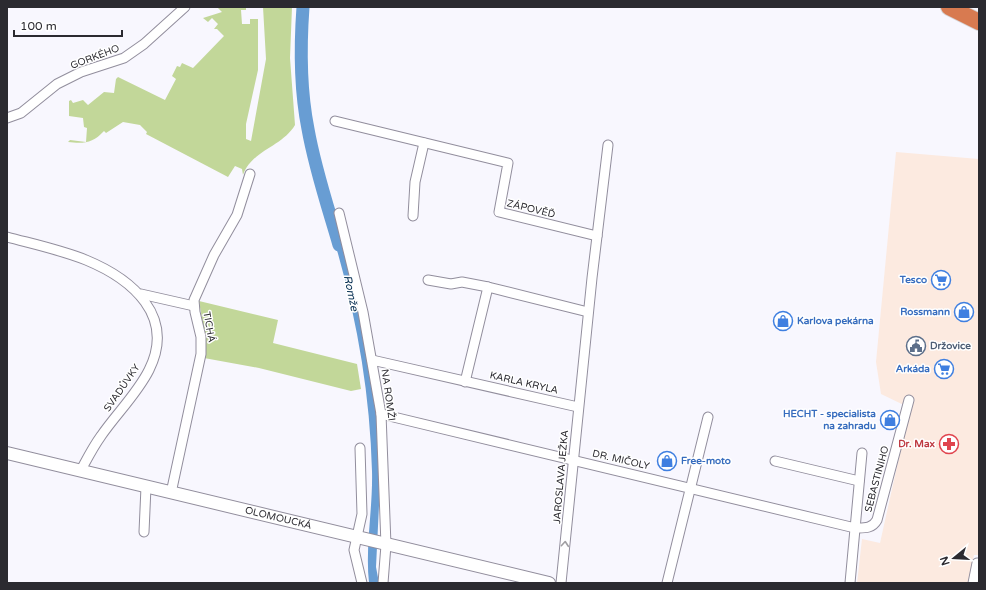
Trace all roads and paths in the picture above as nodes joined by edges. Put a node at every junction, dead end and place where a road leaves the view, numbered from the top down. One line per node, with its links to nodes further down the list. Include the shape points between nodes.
1 (185, 7): 4 (street, GORKÉHO, via 144,44 124,58 81,72 57,84 22,113)
2 (948, 7): 3 (highway)
3 (979, 22)
4 (7, 118)
5 (335, 121): 6 (street, ZÁPOVĚĎ)
6 (424, 143): 10 (street, via 415,182); 11 (street, ZÁPOVĚĎ, via 508,163 499,212)
7 (608, 145): 11 (street, JAROSLAVA JEŽKA)
8 (250, 174): 16 (street, TICHÁ, via 237,215 201,281)
9 (340, 213): 18 (street, NA ROMŽI)
10 (413, 216)
11 (597, 236): 17 (street, JAROSLAVA JEŽKA)
12 (7, 237): 15 (street, SVADŮVKY, via 86,260 108,271)
13 (428, 280): 14 (street)
14 (488, 287): 17 (street); 19 (street)
15 (141, 294): 16 (street); 29 (street, SVADŮVKY, via 157,328 158,343 155,355 145,378 96,442)
16 (194, 306): 33 (street, TICHÁ, via 201,337 201,354)
17 (588, 312): 21 (street, JAROSLAVA JEŽKA)
18 (372, 360): 19 (street, KARLA KRYLA); 22 (street, NA ROMŽI)
19 (465, 382): 21 (street, KARLA KRYLA)
20 (909, 400): 34 (street, SEBASTINIHO, via 877,520 870,527)
21 (578, 407): 27 (street, JAROSLAVA JEŽKA)
22 (381, 414): 27 (street, DR. MIČOLY); 37 (street, NA ROMŽI)
23 (708, 417): 32 (street)
24 (360, 448): 36 (street, via 362,514)
25 (7, 453): 29 (street, OLOMOUCKÁ)
26 (862, 453): 30 (street, SEBASTINIHO)
27 (573, 460): 32 (street, DR. MIČOLY); 42 (street, JAROSLAVA JEŽKA, one-way to 27)
28 (775, 461): 30 (street, SEBASTINIHO)
29 (81, 470): 31 (street, OLOMOUCKÁ)
30 (859, 481): 34 (street, SEBASTINIHO)
31 (146, 486): 33 (street, OLOMOUCKÁ); 35 (street)
32 (691, 487): 34 (street, DR. MIČOLY); 43 (street)
33 (171, 493): 36 (street, OLOMOUCKÁ)
34 (855, 528): 44 (street, SEBASTINIHO)
35 (144, 532)
36 (359, 538): 37 (street, OLOMOUCKÁ); 39 (street, via 355,556)
37 (386, 544): 40 (street, NA ROMŽI); 41 (street, OLOMOUCKÁ)
38 (977, 563): 45 (street)
39 (362, 583)
40 (383, 583)
41 (549, 583)
42 (561, 583)
43 (667, 583)
44 (850, 583)
45 (973, 583)

